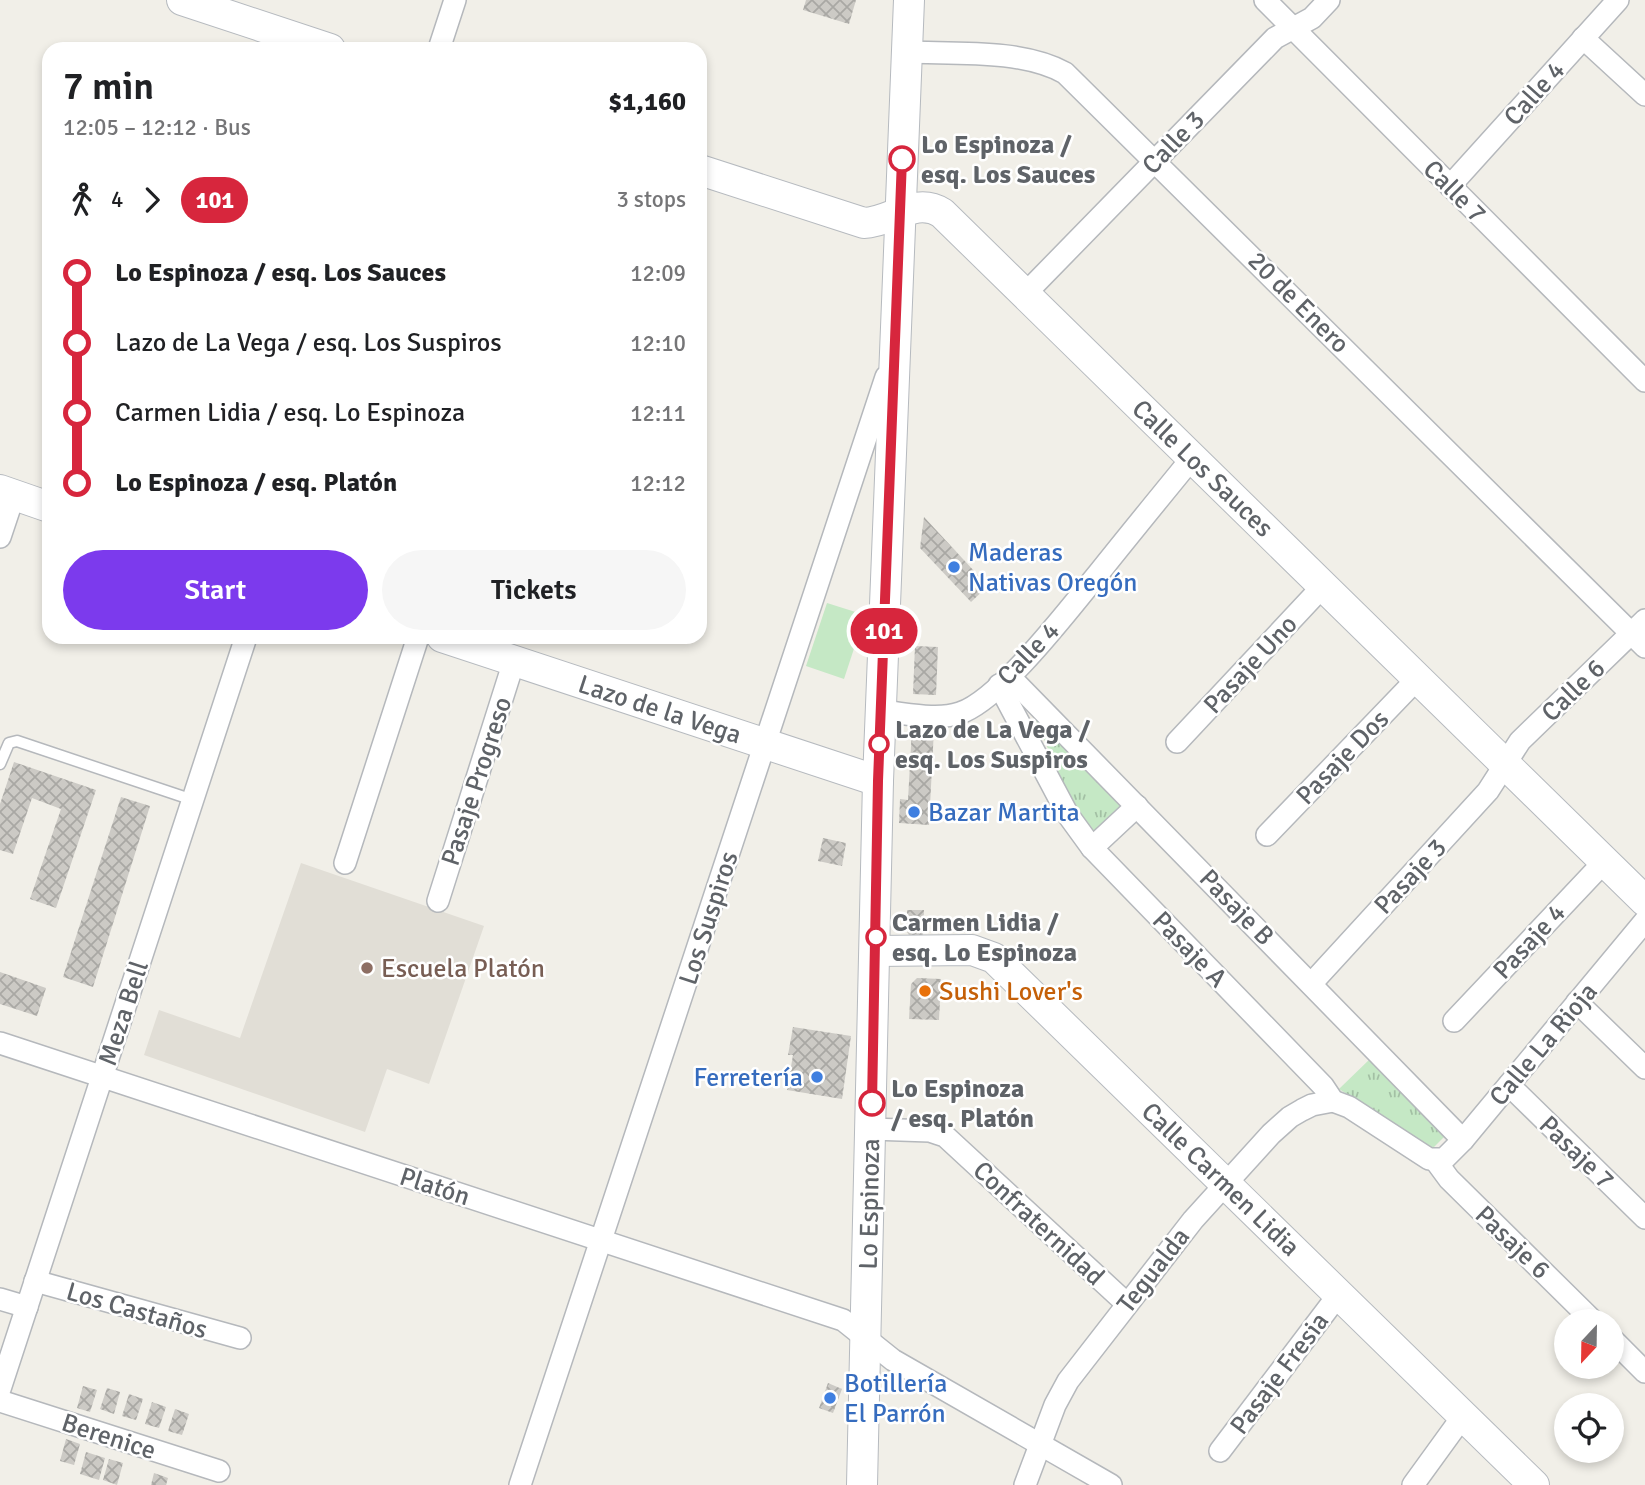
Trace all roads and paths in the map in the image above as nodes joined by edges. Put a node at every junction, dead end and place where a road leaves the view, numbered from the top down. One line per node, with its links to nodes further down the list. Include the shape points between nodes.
1 (455, 0): 10 (street)
2 (909, 0): 11 (street, Lo Espinoza)
3 (1265, 0): 7 (street, Calle 7)
4 (1329, 0): 7 (street, Calle 3)
5 (1618, 0): 8 (street, Calle 4)
6 (187, 1): 9 (street)
7 (1293, 29): 13 (street, Calle 3, via 1275,38); 15 (street, Calle 7)
8 (1584, 38): 12 (street); 15 (street, Calle 4)
9 (309, 42)
10 (441, 42)
11 (907, 52): 13 (street, 20 de Enero, via 1016,57 1052,66 1076,82); 16 (street, Lo Espinoza)
12 (1645, 95)
13 (1155, 161): 17 (street, Calle 3); 25 (street, 20 de Enero)
14 (707, 172): 16 (street, Calle Los Sauces, via 864,223)
15 (1450, 186): 19 (street, Calle 7)
16 (900, 212): 17 (street, Calle Los Sauces, via 923,206 942,213); 18 (street, Lo Espinoza)
17 (1025, 294): 20 (street, Calle Los Sauces)
18 (895, 352): 32 (street, Lo Espinoza); 34 (street, Los Suspiros)
19 (1645, 381)
20 (1192, 458): 24 (street, Calle Los Sauces); 31 (street, Calle 4, via 1062,618)
21 (7, 493): 22 (street); 23 (street)
22 (42, 505)
23 (0, 537)
24 (1323, 586): 30 (street, Calle Los Sauces); 33 (street, Pasaje Uno)
25 (1640, 633): 36 (street, Calle 6, via 1520,741)
26 (244, 644): 38 (street, Meza Bell)
27 (416, 644): 43 (street)
28 (463, 644): 29 (street, Lazo de la Vega)
29 (514, 661): 34 (street, Lazo de la Vega); 44 (street, Pasaje Progreso)
30 (1418, 678): 36 (street, Calle Los Sauces); 40 (street, Pasaje Dos)
31 (1004, 681): 32 (street, Calle 4, via 960,713 936,716); 39 (street, Pasaje B); 41 (street, Pasaje A, via 1068,816)
32 (880, 711): 37 (street, Lo Espinoza)
33 (1177, 742)
34 (766, 744): 37 (street, Lazo de la Vega); 61 (street, Los Suspiros)
35 (0, 764): 38 (lane, via 9,743 17,741)
36 (1506, 764): 42 (street, Calle Los Sauces); 48 (street, Pasaje 3, via 1488,791)
37 (878, 781): 47 (street, Lo Espinoza)
38 (193, 800): 53 (street, Meza Bell)
39 (1137, 806): 41 (street); 48 (street, Pasaje B)
40 (1267, 835)
41 (1092, 848): 55 (street, Pasaje A)
42 (1605, 862): 45 (street, Calle Los Sauces); 50 (street, Pasaje 4)
43 (345, 863)
44 (438, 901)
45 (1645, 901)
46 (1645, 921): 49 (street, Calle La Rioja)
47 (875, 951): 56 (street, Lo Espinoza); 59 (street, Calle Carmen Lidia, via 972,950 995,957)
48 (1311, 984): 57 (street, Pasaje B)
49 (1577, 1002): 52 (street); 54 (street, Calle La Rioja)
50 (1454, 1021)
51 (0, 1043): 53 (street, Platón)
52 (1645, 1068)
53 (102, 1076): 61 (street, Platón); 62 (street, Meza Bell)
54 (1509, 1085): 57 (street, Calle La Rioja); 60 (street, Pasaje 7)
55 (1333, 1101): 58 (street, Pasaje A, via 1421,1156); 59 (street, Tegualda, via 1312,1105 1290,1117)
56 (871, 1129): 65 (street, Confraternidad, via 930,1130 946,1136); 69 (street, Lo Espinoza)
57 (1463, 1140): 58 (street, Calle La Rioja, via 1444,1159)
58 (1435, 1160): 67 (street, Pasaje 6)
59 (1225, 1182): 63 (street, Calle Carmen Lidia); 65 (street, Tegualda)
60 (1645, 1218)
61 (601, 1240): 69 (street, Platón, via 843,1320); 78 (street, Los Suspiros)
62 (35, 1281): 66 (street, Meza Bell); 68 (street, Los Castaños)
63 (1339, 1294): 74 (street, Calle Carmen Lidia); 76 (street, Pasaje Fresia)
64 (0, 1299): 66 (street)
65 (1127, 1304): 75 (street, Tegualda, via 1068,1381)
66 (27, 1307): 72 (street, Meza Bell)
67 (1581, 1309)
68 (240, 1338)
69 (866, 1338): 75 (street, Platón, via 893,1360); 79 (street, Lo Espinoza)
70 (1624, 1351): 71 (street)
71 (1645, 1372)
72 (0, 1389)
73 (0, 1401): 77 (street, Berenice)
74 (1463, 1416): 82 (street); 83 (street, Calle Carmen Lidia)
75 (1040, 1444): 80 (street, Tegualda); 81 (street, Platón)
76 (1220, 1451)
77 (219, 1471)
78 (520, 1485)
79 (862, 1485)
80 (1025, 1485)
81 (1111, 1485)
82 (1413, 1485)
83 (1534, 1485)

